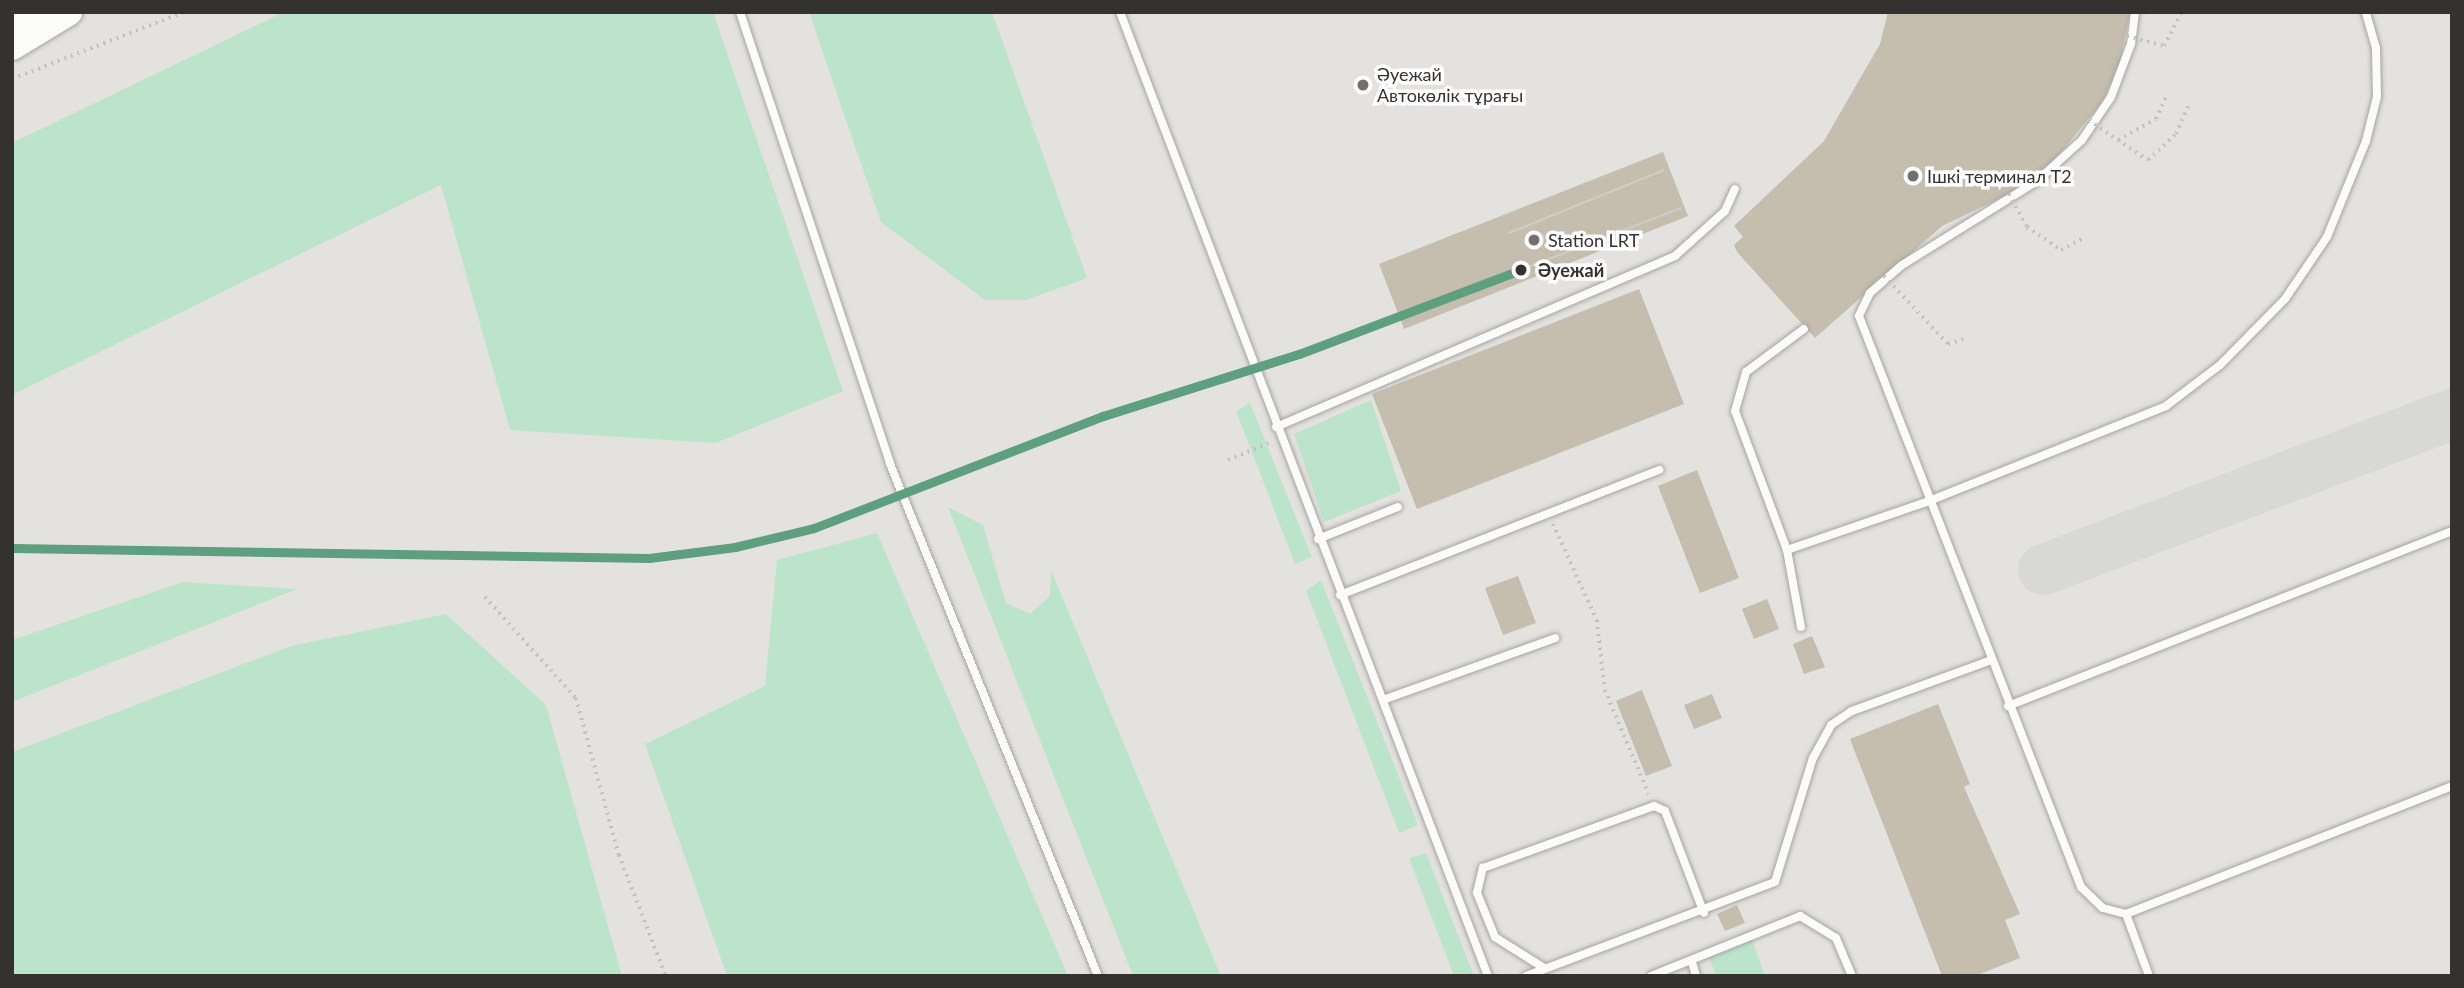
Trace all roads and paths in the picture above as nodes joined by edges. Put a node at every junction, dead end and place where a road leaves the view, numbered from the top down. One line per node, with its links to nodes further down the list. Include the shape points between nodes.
1 (48, 12): 9 (main road)
2 (68, 12): 11 (highway)
3 (184, 12): 12 (path)
4 (740, 12): 47 (lane, via 890,464)
5 (1120, 12): 23 (lane)
6 (2135, 12): 27 (lane, via 2111,97 2082,140 2037,181 1902,265 1870,293 1858,316)
7 (2181, 12): 10 (path, bridge, via 2164,46)
8 (2366, 12): 27 (lane, via 2376,48 2377,97 2366,141 2327,237 2285,299 2220,365 2166,406)
9 (12, 26)
10 (2127, 36)
11 (12, 46)
12 (12, 79)
13 (2166, 97): 16 (path, bridge, via 2156,119)
14 (2188, 106): 16 (path, via 2176,134 2148,160)
15 (2089, 120): 16 (path, bridge)
16 (2118, 140)
17 (1735, 189): 23 (lane, via 1725,211 1675,256)
18 (2009, 194): 19 (path, bridge, via 2027,227 2060,250)
19 (2082, 239)
20 (1884, 276): 22 (path, bridge, via 1948,344)
21 (1804, 328): 32 (lane, via 1746,372 1735,411)
22 (1963, 339)
23 (1276, 427): 24 (lane)
24 (1281, 438): 25 (path); 31 (lane)
25 (1228, 460)
26 (1659, 470): 29 (lane)
27 (1929, 501): 32 (lane); 37 (lane)
28 (1398, 507): 31 (lane)
29 (1548, 511): 33 (lane); 41 (path, via 1597,620 1605,690)
30 (2452, 531): 39 (lane)
31 (1318, 539): 33 (lane)
32 (1787, 550): 35 (lane)
33 (1340, 595): 38 (lane)
34 (485, 597): 46 (path, via 576,698 620,855)
35 (1801, 627)
36 (1555, 638): 38 (lane)
37 (1989, 661): 39 (lane); 42 (lane, via 1852,711 1831,725 1813,758 1775,882)
38 (1384, 701): 48 (lane)
39 (2008, 706): 43 (lane, via 2081,887 2104,908)
40 (2451, 790): 43 (lane)
41 (1654, 806): 42 (lane, via 1665,811); 45 (lane, via 1483,869 1477,893 1495,937)
42 (1704, 913): 45 (lane)
43 (2126, 914): 53 (lane)
44 (1692, 962): 50 (lane); 51 (lane); 52 (lane, via 1800,916 1836,937)
45 (1544, 968): 49 (lane)
46 (666, 976)
47 (1098, 976)
48 (1488, 976)
49 (1526, 976)
50 (1651, 976)
51 (1696, 976)
52 (1852, 976)
53 (2149, 976)

